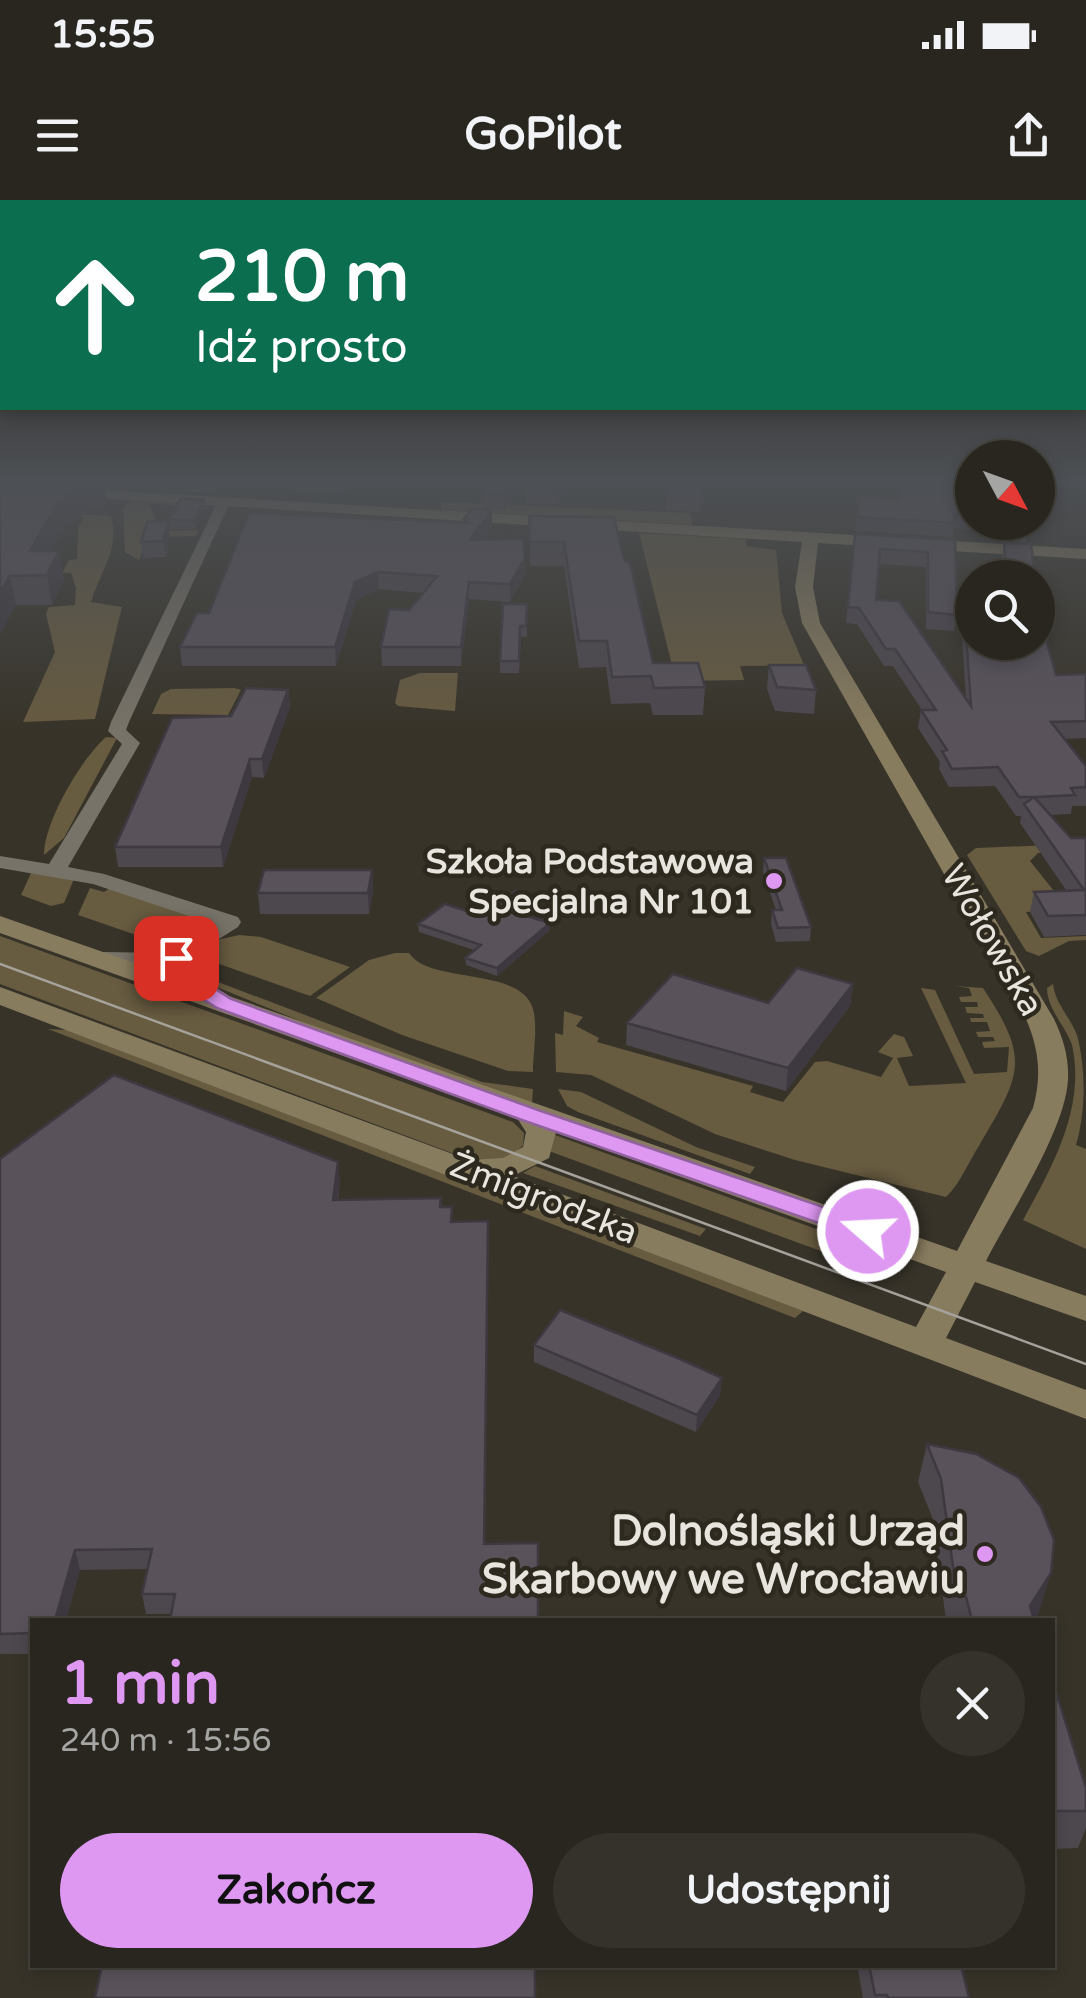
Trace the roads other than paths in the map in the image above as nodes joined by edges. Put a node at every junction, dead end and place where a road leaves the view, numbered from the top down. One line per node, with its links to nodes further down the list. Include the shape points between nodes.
1 (195, 564): 4 (street, via 120,722 117,731 131,743)
2 (807, 564): 12 (main road, Wołowska, via 811,623 1052,1044 1051,1102)
3 (0, 862): 4 (street)
4 (56, 869): 7 (street, via 230,922)
5 (0, 924): 6 (main road, Żmigrodzka)
6 (99, 958): 7 (street); 9 (main road, Żmigrodzka)
7 (173, 962): 9 (street)
8 (0, 995): 11 (main road, Żmigrodzka)
9 (224, 1003): 10 (main road, Żmigrodzka)
10 (530, 1115): 11 (main road, via 541,1132 529,1160 498,1171); 12 (main road, Żmigrodzka)
11 (452, 1164): 14 (main road, Żmigrodzka)
12 (964, 1264): 13 (main road, Żmigrodzka); 14 (main road, Wołowska)
13 (1086, 1309)
14 (924, 1345): 15 (main road, Żmigrodzka)
15 (1086, 1405)

